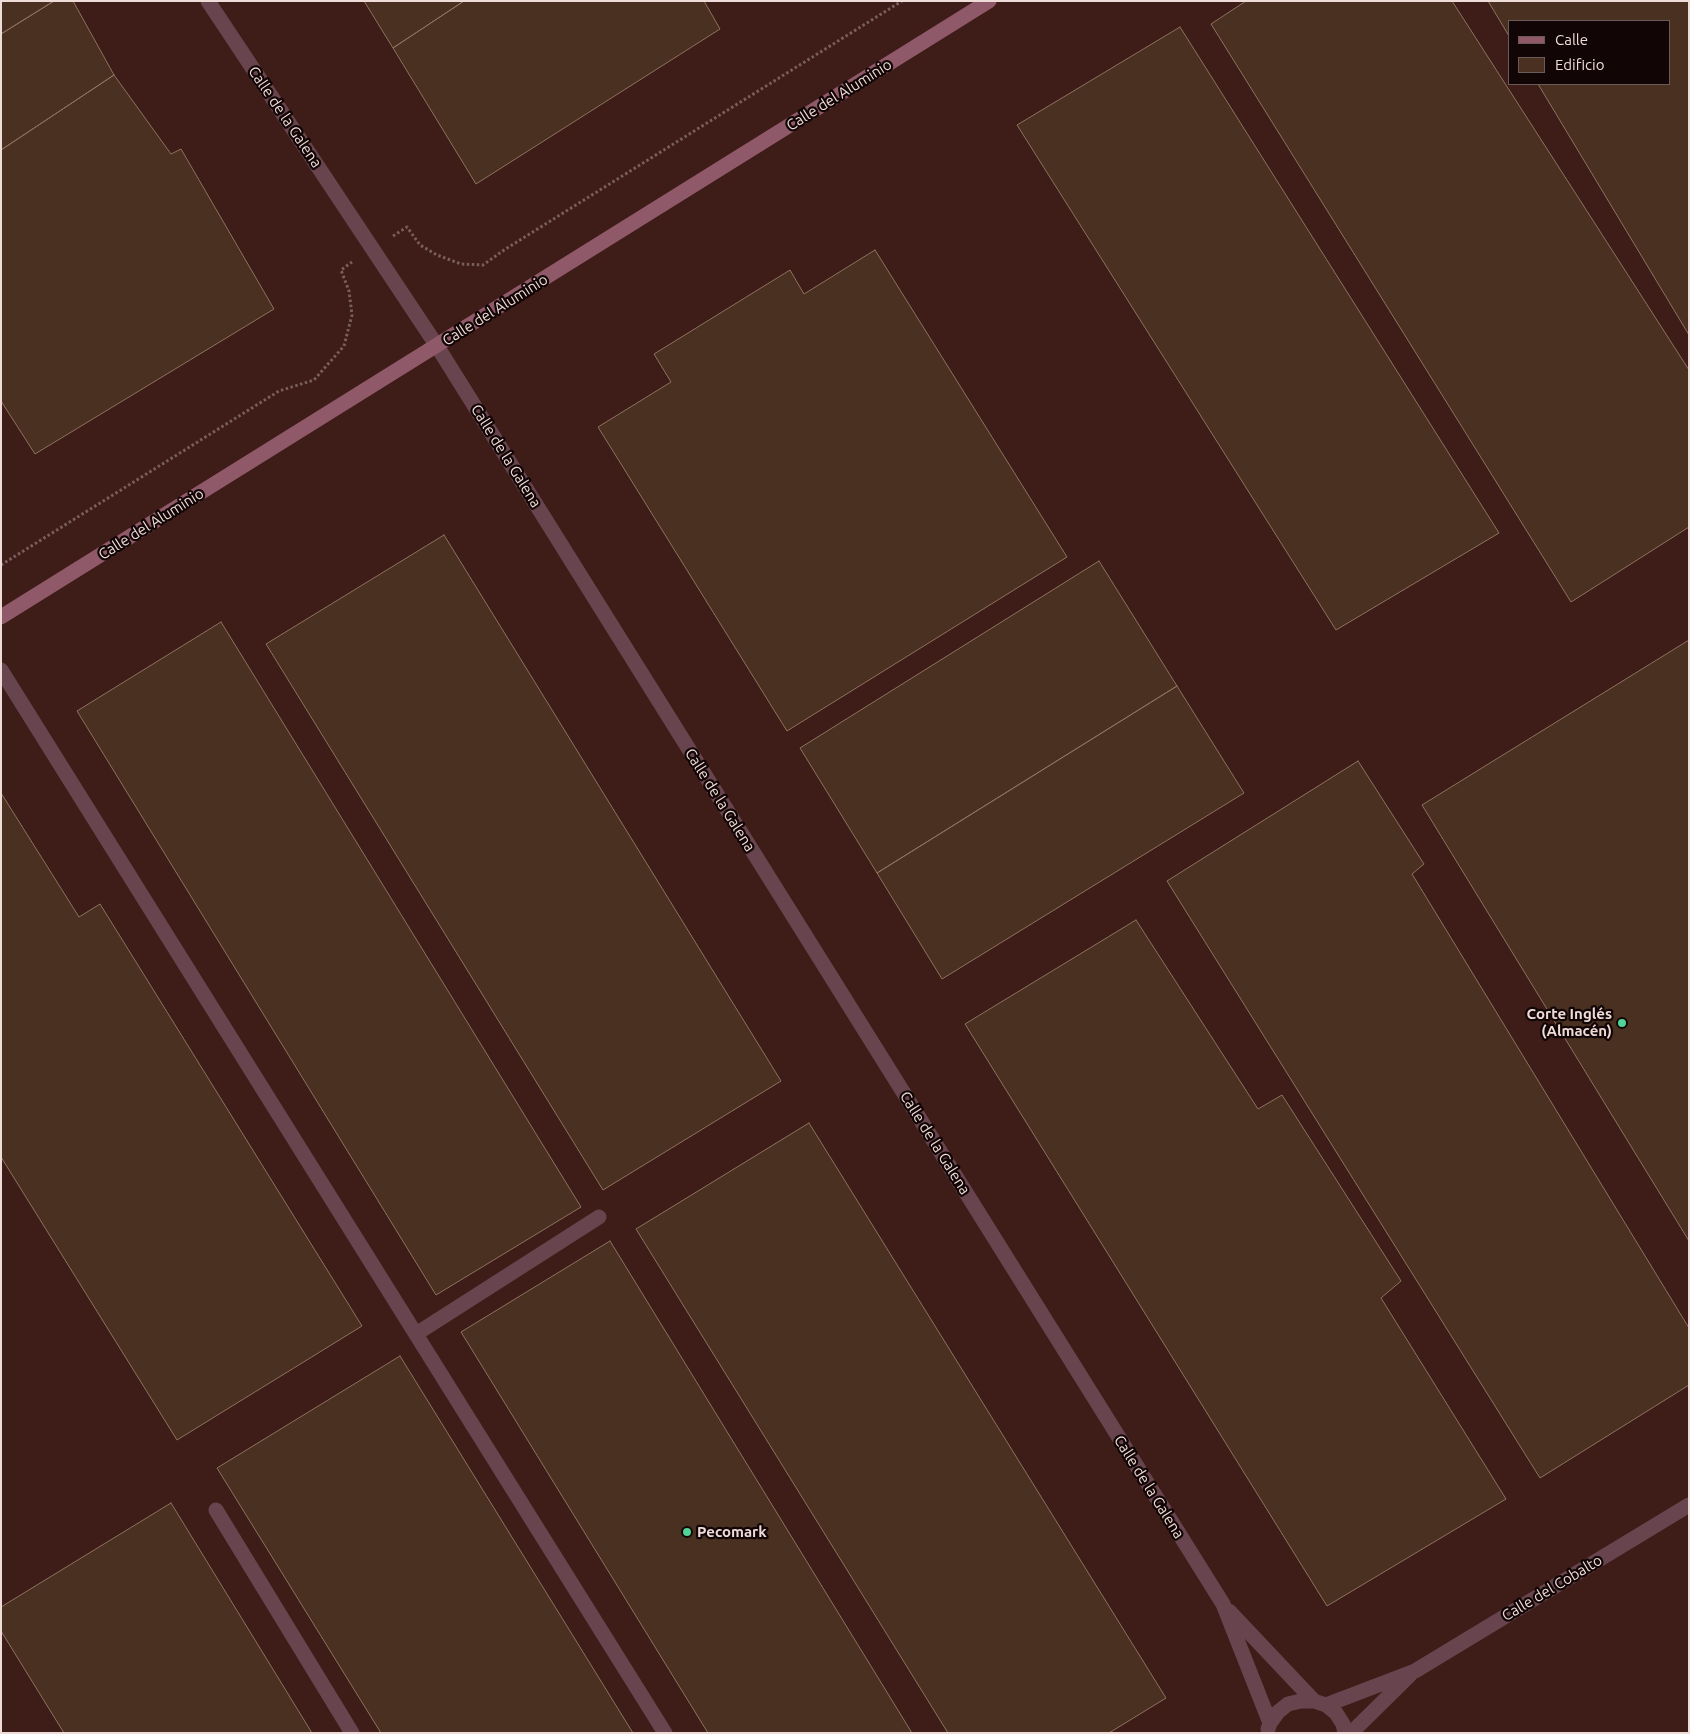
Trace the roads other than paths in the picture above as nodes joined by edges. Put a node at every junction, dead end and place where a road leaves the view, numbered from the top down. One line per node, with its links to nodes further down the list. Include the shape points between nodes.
1 (208, 1): 3 (street, Calle de la Galena)
2 (988, 1): 3 (street, Calle del Aluminio)
3 (437, 346): 4 (street, Calle del Aluminio); 10 (street, Calle de la Galena)
4 (1, 617)
5 (1, 670): 7 (street)
6 (598, 1217): 7 (street)
7 (416, 1334): 15 (street)
8 (1689, 1505): 11 (street, Calle del Cobalto)
9 (216, 1510): 14 (street)
10 (1223, 1604): 12 (street, Calle de la Galena); 13 (street, Calle de la Galena)
11 (1415, 1671): 12 (street, Calle del Cobalto); 17 (street, Calle del Cobalto)
12 (1320, 1703): 13 (street, Calle del Cobalto, via 1301,1701 1288,1704 1278,1712); 16 (street, Calle de la Galena, via 1336,1713)
13 (1268, 1728)
14 (352, 1733)
15 (665, 1733)
16 (1345, 1733)
17 (1351, 1733)

